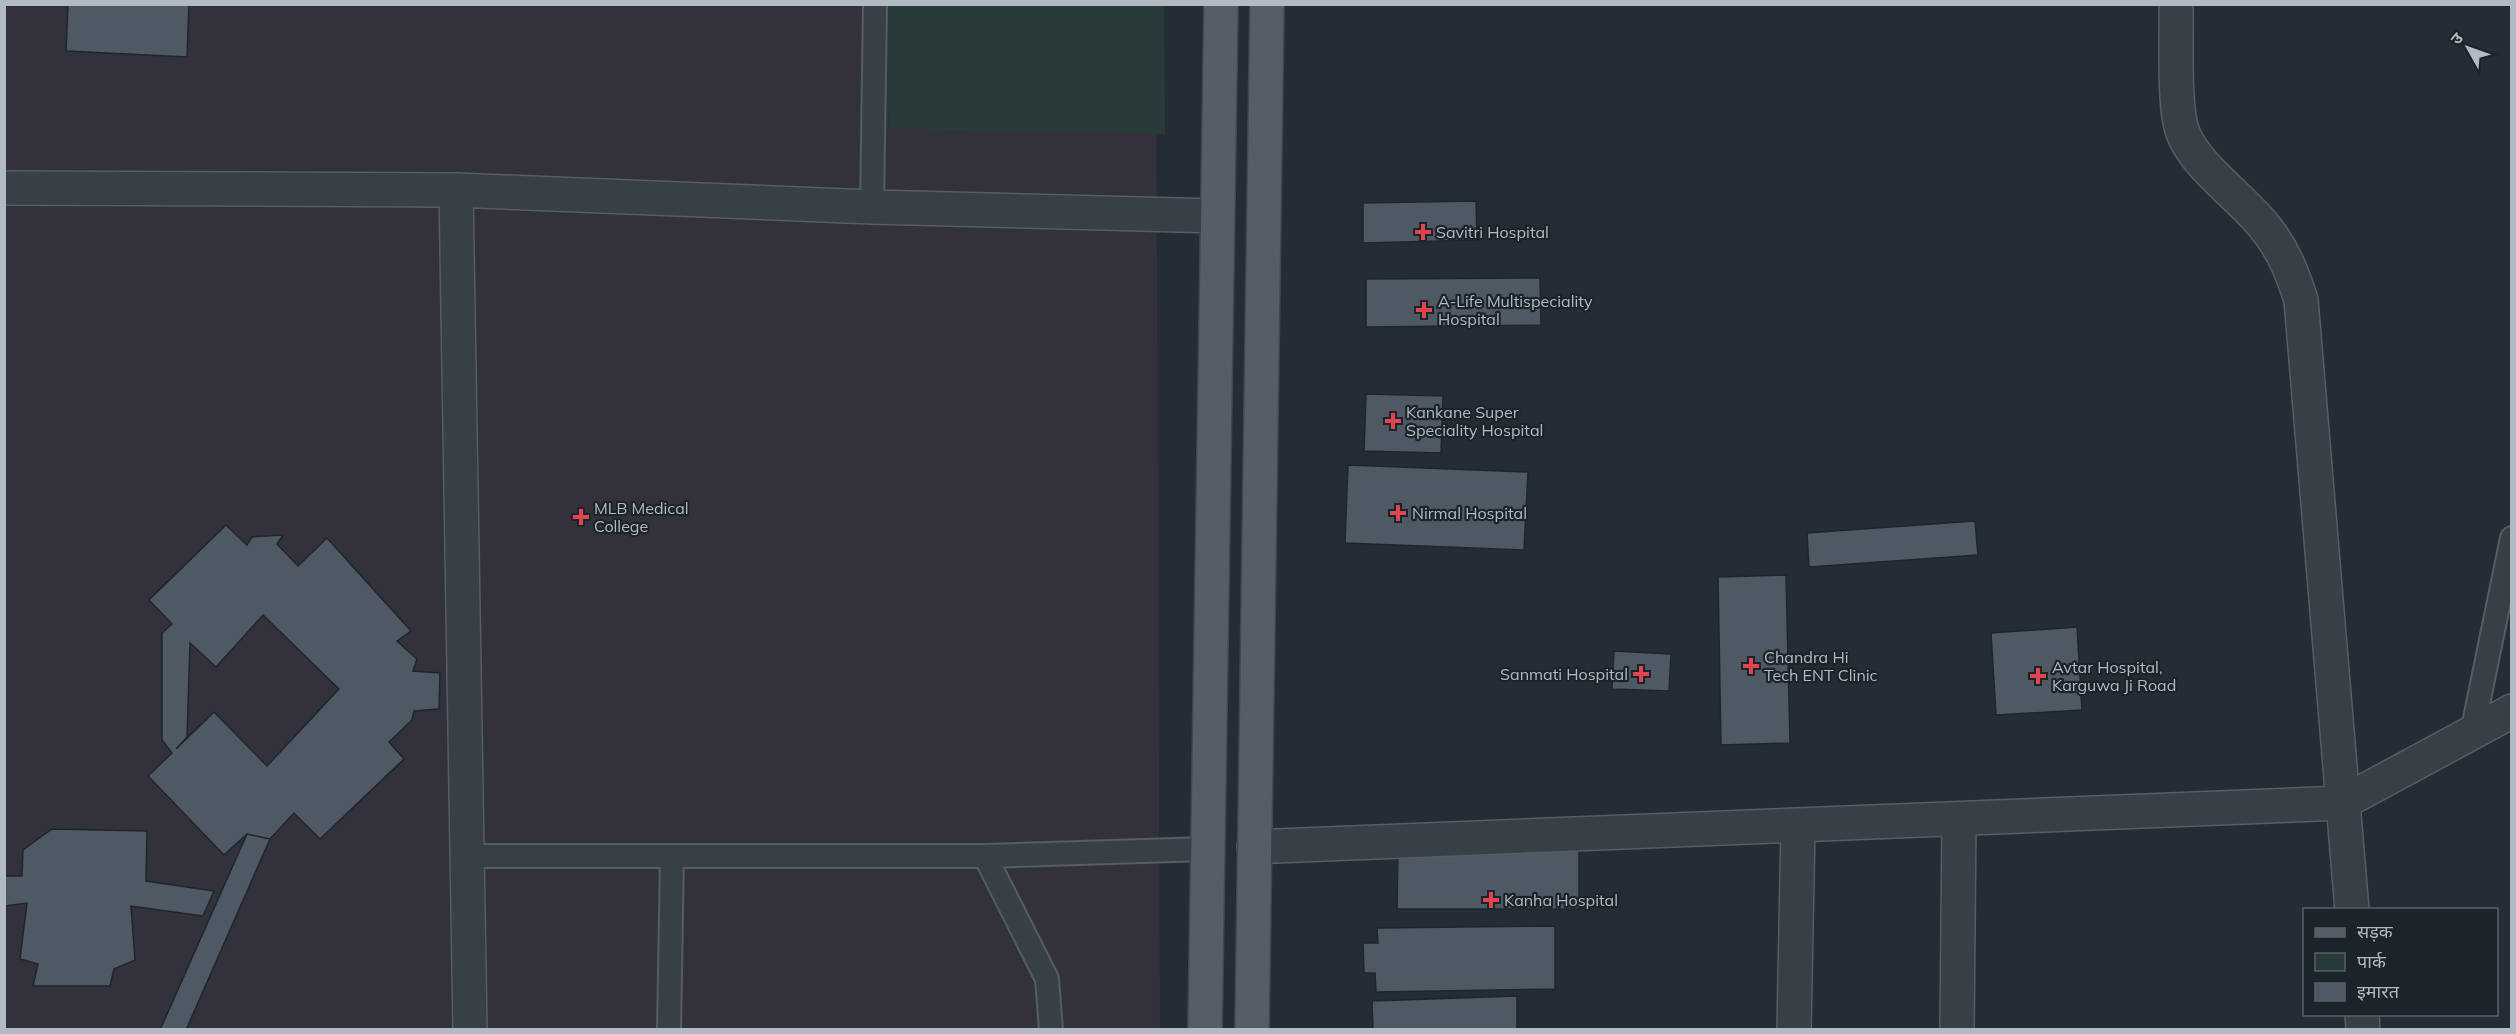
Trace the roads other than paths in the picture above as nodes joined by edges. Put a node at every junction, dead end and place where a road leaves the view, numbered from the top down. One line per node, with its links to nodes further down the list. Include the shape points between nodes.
1 (874, 4): 7 (lane)
2 (1221, 4): 8 (main road)
3 (1268, 4): 15 (main road)
4 (2176, 4): 12 (street, via 2183,132 2199,158 2265,226 2289,262 2301,300)
5 (4, 188): 6 (street)
6 (456, 190): 7 (street); 17 (street)
7 (872, 207): 8 (street)
8 (1217, 216): 16 (main road)
9 (2511, 538): 11 (lane)
10 (2511, 711): 11 (street)
11 (2472, 733): 12 (street)
12 (2342, 803): 13 (street); 20 (street)
13 (1959, 820): 14 (street); 27 (street)
14 (1798, 826): 15 (street); 26 (street)
15 (1254, 847): 25 (main road)
16 (1206, 849): 19 (lane); 24 (main road)
17 (467, 856): 18 (lane); 21 (street)
18 (672, 856): 19 (lane); 22 (lane)
19 (986, 856): 23 (lane, via 1047,979)
20 (2352, 908)
21 (470, 1029)
22 (669, 1029)
23 (1051, 1029)
24 (1205, 1029)
25 (1252, 1029)
26 (1794, 1029)
27 (1957, 1029)

